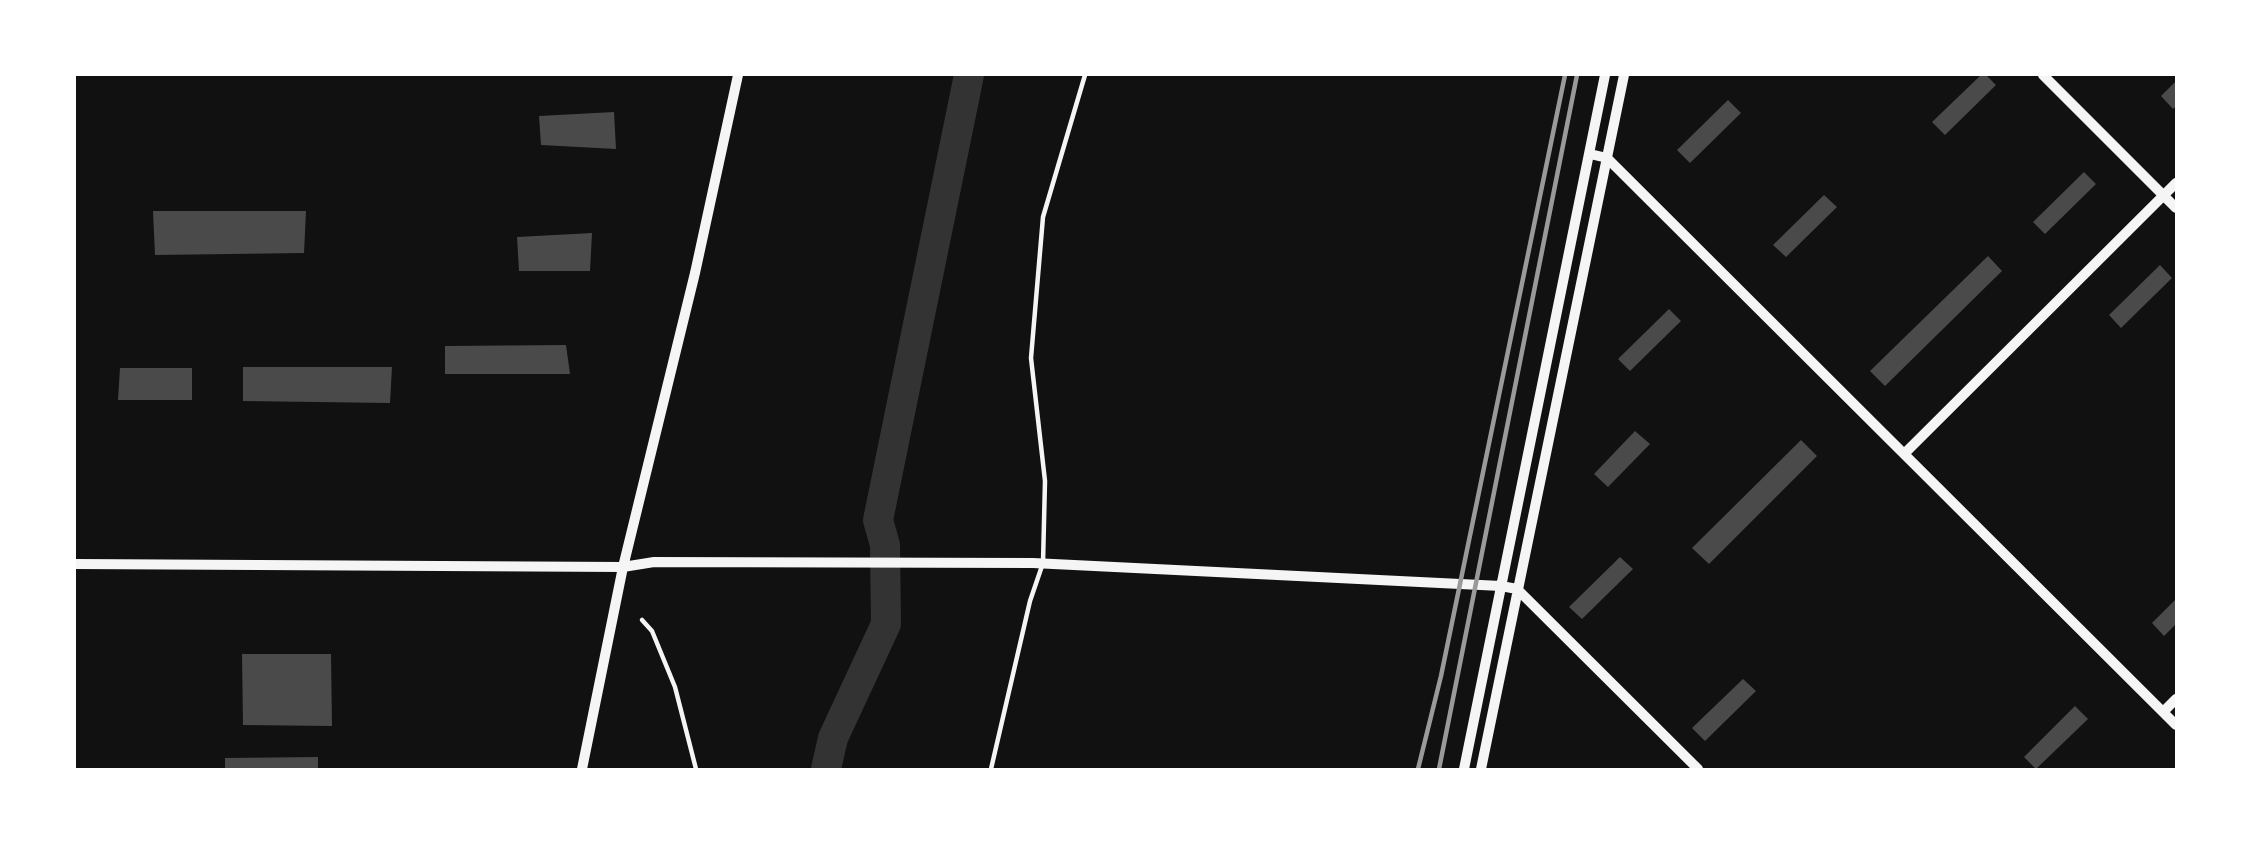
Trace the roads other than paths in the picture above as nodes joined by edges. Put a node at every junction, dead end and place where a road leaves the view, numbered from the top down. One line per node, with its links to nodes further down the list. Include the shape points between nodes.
1 (738, 75): 14 (street, via 695,273)
2 (1085, 75): 12 (lane, via 1043,217 1031,358 1045,481)
3 (1605, 75): 6 (street)
4 (1624, 75): 7 (street)
5 (2043, 75): 9 (street)
6 (1590, 154): 7 (street); 15 (street)
7 (1607, 158): 11 (street); 16 (street)
8 (2176, 183): 9 (street)
9 (2164, 196): 10 (street); 11 (street)
10 (2176, 208)
11 (1904, 454): 19 (street)
12 (1038, 563): 14 (street, via 654,562); 15 (street); 23 (lane)
13 (75, 564): 14 (street)
14 (623, 567): 21 (street)
15 (1501, 586): 16 (street); 24 (street)
16 (1517, 590): 25 (street); 26 (street)
17 (642, 620): 22 (lane, via 652,631 675,687)
18 (2176, 699): 19 (street)
19 (2163, 712): 20 (street)
20 (2176, 725)
21 (582, 769)
22 (696, 769)
23 (991, 769)
24 (1464, 769)
25 (1481, 769)
26 (1698, 769)

